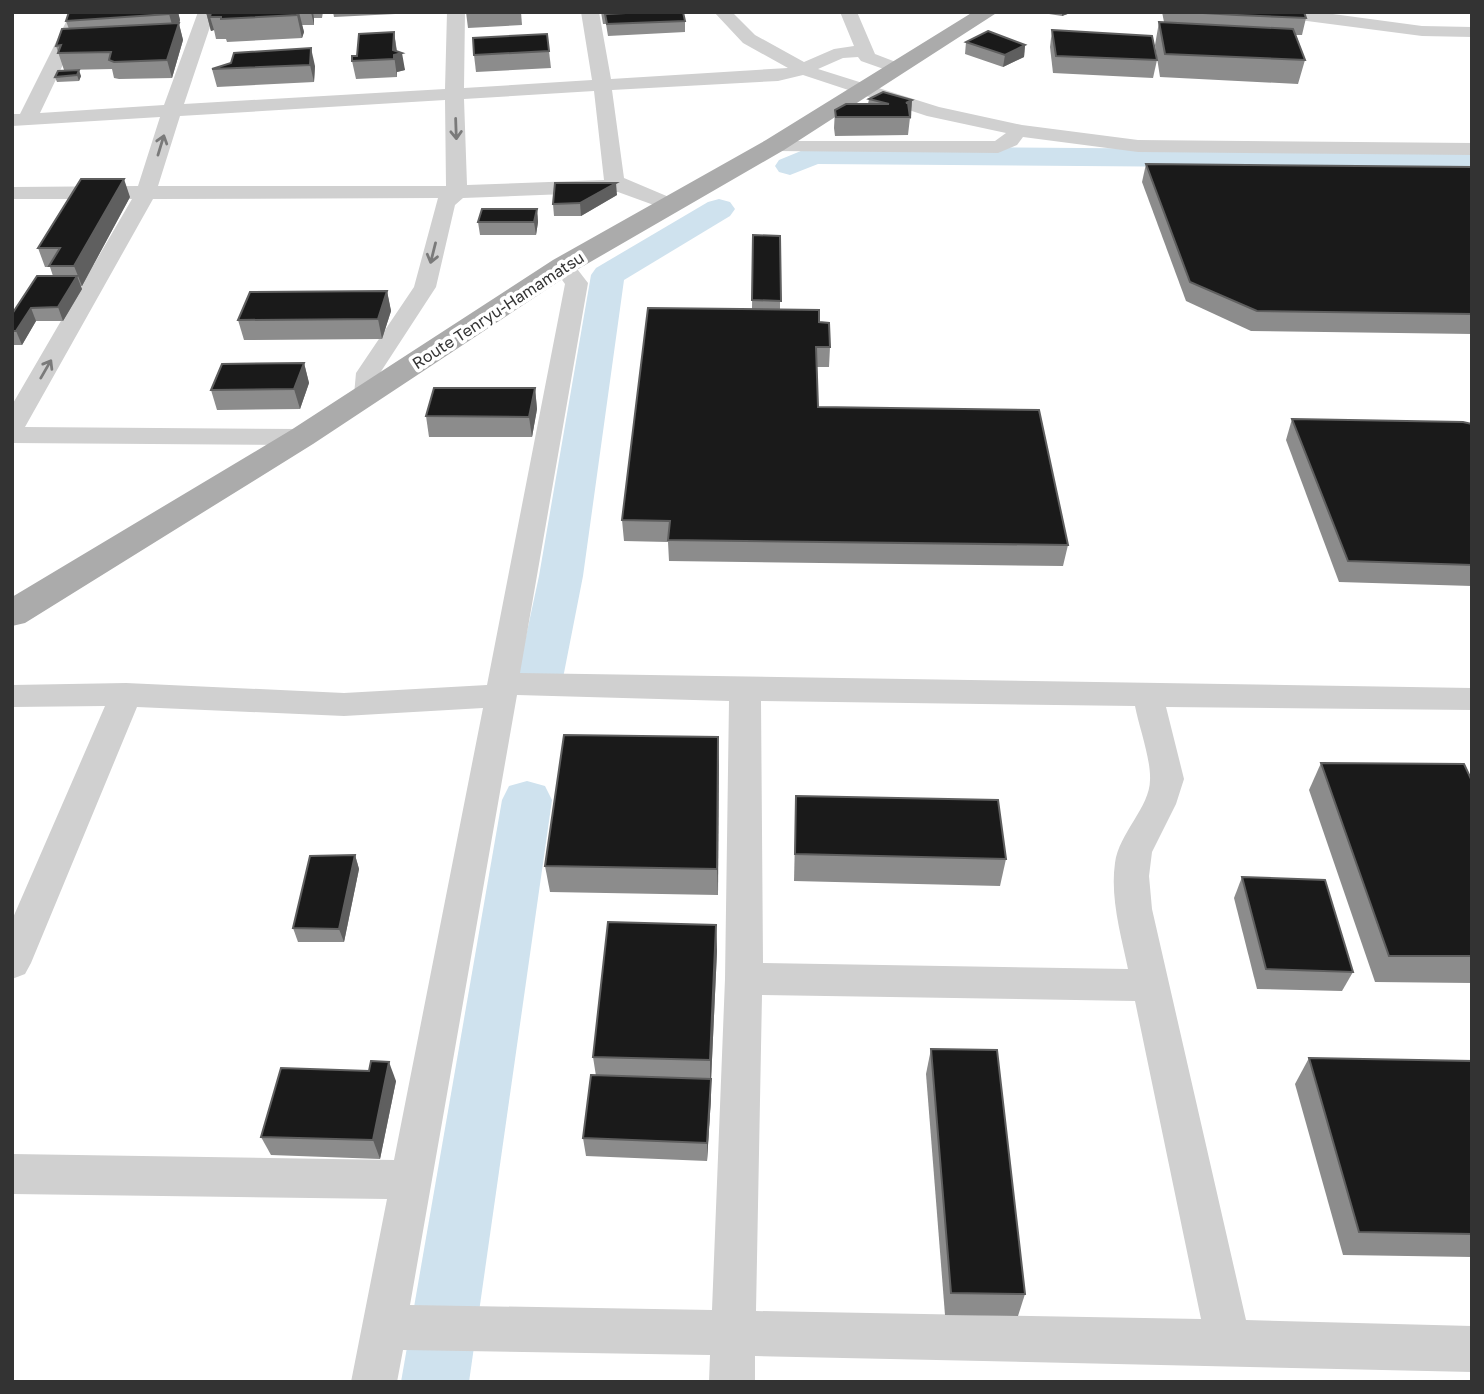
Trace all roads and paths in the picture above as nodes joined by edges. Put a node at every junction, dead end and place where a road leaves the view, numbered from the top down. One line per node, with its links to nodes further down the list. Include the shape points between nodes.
1 (80, 12): 18 (street)
2 (207, 12): 17 (street)
3 (456, 12): 16 (street)
4 (590, 12): 14 (street)
5 (722, 12): 12 (street, via 749,39)
6 (848, 12): 11 (street)
7 (988, 12): 13 (main road, Route Tenryu-Hamamatsu)
8 (1306, 12): 10 (street, via 1307,16 1403,29)
9 (1454, 12): 10 (street)
10 (1471, 33)
11 (864, 51): 12 (street, via 840,53); 13 (street, via 874,62)
12 (802, 68): 14 (street, via 778,75); 15 (street)
13 (895, 68): 15 (main road, Route Tenryu-Hamamatsu)
14 (601, 85): 16 (street); 22 (street, via 614,180)
15 (861, 90): 19 (street, via 955,118); 20 (main road, Route Tenryu-Hamamatsu)
16 (454, 94): 17 (street); 23 (street, one-way to 23)
17 (172, 110): 18 (street); 25 (street, one-way to 17)
18 (20, 119)
19 (1018, 130): 20 (street, via 998,147); 21 (street, via 1138,146)
20 (775, 145): 26 (main road, Route Tenryu-Hamamatsu)
21 (1472, 149)
22 (621, 186): 23 (street); 26 (street)
23 (457, 192): 25 (street); 28 (street, one-way to 28, via 446,203 425,287 368,373)
24 (12, 193): 25 (street)
25 (146, 193): 29 (street, one-way to 25)
26 (669, 204): 27 (main road, Route Tenryu-Hamamatsu)
27 (563, 266): 28 (main road, Route Tenryu-Hamamatsu); 33 (street, via 577,283)
28 (367, 395): 31 (main road, Route Tenryu-Hamamatsu)
29 (12, 428)
30 (12, 435): 31 (street)
31 (302, 437): 32 (main road, Route Tenryu-Hamamatsu)
32 (12, 614)
33 (502, 689): 34 (street, via 562,685); 35 (street, via 380,705); 43 (street)
34 (745, 690): 36 (street); 40 (street)
35 (126, 694): 37 (street); 39 (street)
36 (1147, 695): 38 (street); 41 (street, via 1167,779 1166,790 1136,846 1131,870)
37 (12, 696)
38 (1472, 699)
39 (12, 963)
40 (744, 979): 41 (street); 45 (street)
41 (1148, 985): 46 (street)
42 (12, 1174): 43 (street)
43 (411, 1180): 44 (street)
44 (384, 1327): 45 (street); 48 (street)
45 (732, 1335): 46 (street); 49 (street)
46 (1227, 1342): 47 (street)
47 (1472, 1349)
48 (374, 1382)
49 (732, 1382)

